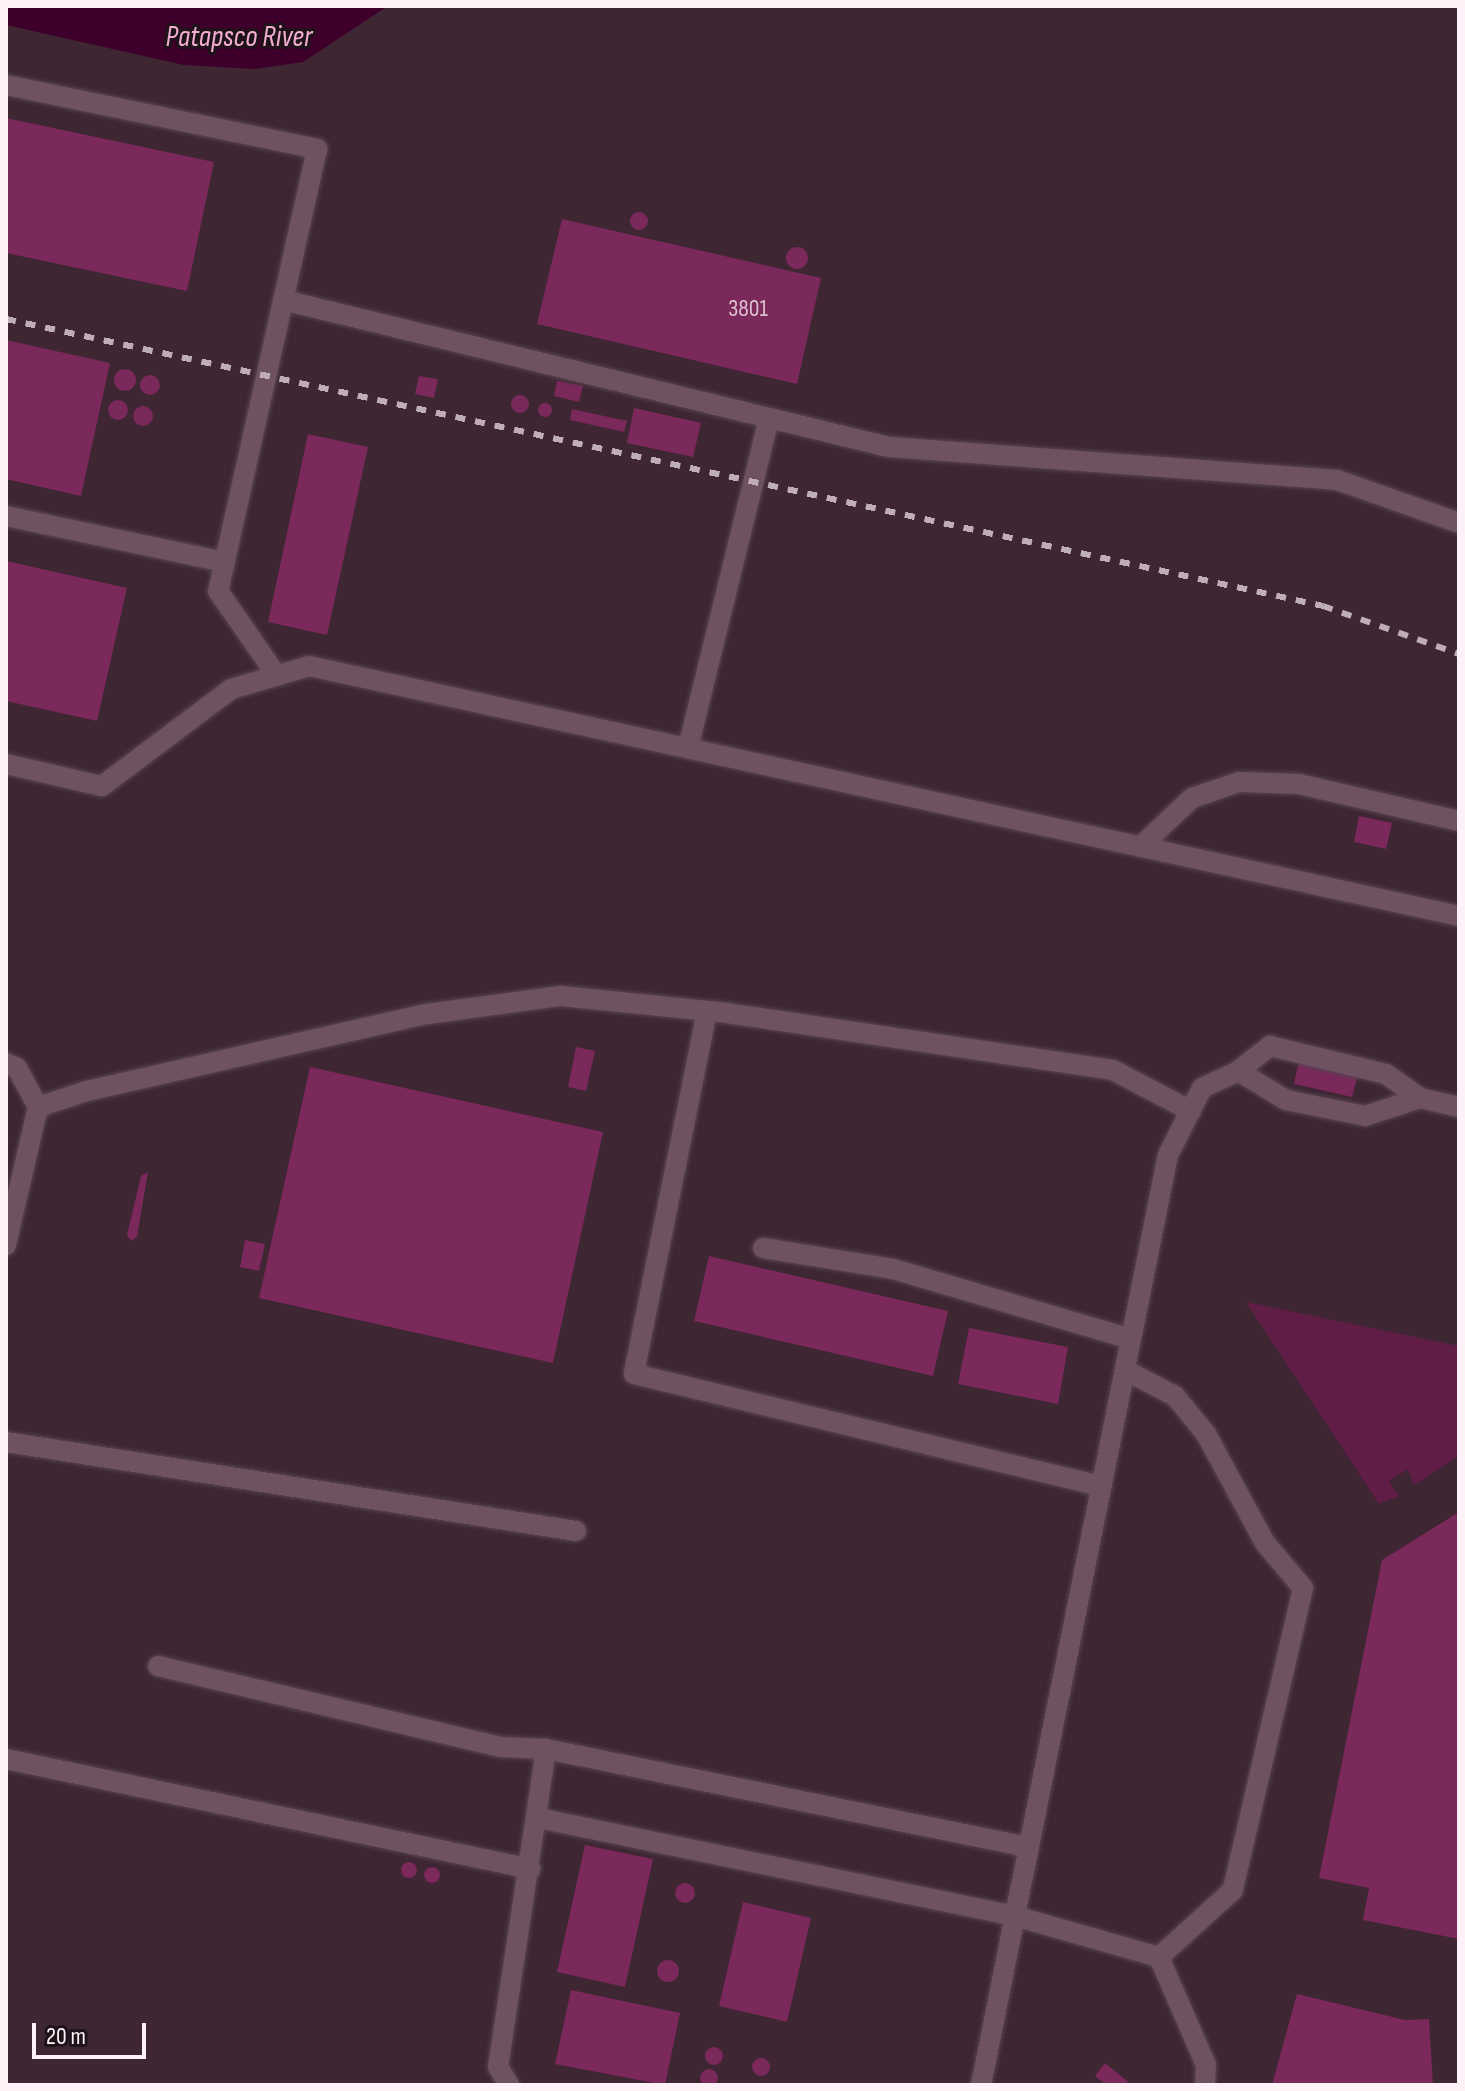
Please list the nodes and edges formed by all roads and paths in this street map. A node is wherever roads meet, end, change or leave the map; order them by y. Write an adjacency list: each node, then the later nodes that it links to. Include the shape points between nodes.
1 (6, 85): 2 (lane, via 317,149)
2 (283, 300): 3 (lane); 6 (lane)
3 (769, 418): 5 (lane, via 889,447 1337,480); 8 (lane)
4 (6, 516): 6 (lane)
5 (1459, 523)
6 (225, 562): 7 (lane, via 218,591)
7 (275, 673): 8 (lane, via 309,666); 9 (lane, via 231,689 102,786)
8 (688, 748): 11 (lane)
9 (6, 764)
10 (1459, 821): 11 (lane, via 1299,784 1239,782 1192,798)
11 (1140, 847): 12 (lane)
12 (1459, 916)
13 (707, 1011): 17 (lane, via 561,996 427,1014 87,1091); 19 (lane, via 1113,1070); 25 (lane, via 634,1374)
14 (6, 1063): 17 (lane, via 17,1068)
15 (1238, 1071): 16 (lane, via 1286,1100 1365,1116); 16 (lane, via 1270,1046 1386,1074); 19 (lane, via 1202,1088)
16 (1420, 1098): 18 (lane)
17 (38, 1107): 20 (lane)
18 (1459, 1107)
19 (1191, 1111): 22 (lane, via 1168,1155)
20 (6, 1245)
21 (763, 1248): 22 (lane, via 893,1269)
22 (1131, 1339): 23 (lane)
23 (1125, 1370): 25 (lane); 34 (lane, via 1175,1396 1206,1434 1265,1543 1303,1588 1261,1788 1233,1890)
24 (6, 1442): 26 (lane)
25 (1101, 1486): 31 (lane)
26 (576, 1531)
27 (158, 1666): 28 (lane, via 501,1747)
28 (546, 1749): 30 (lane); 31 (lane)
29 (6, 1759): 32 (lane)
30 (538, 1818): 32 (lane); 33 (lane)
31 (1029, 1847): 33 (lane)
32 (531, 1869): 35 (lane, via 498,2067)
33 (1015, 1916): 34 (lane); 36 (lane)
34 (1159, 1957): 37 (lane, via 1206,2065)
35 (509, 2085)
36 (981, 2085)
37 (1205, 2085)

